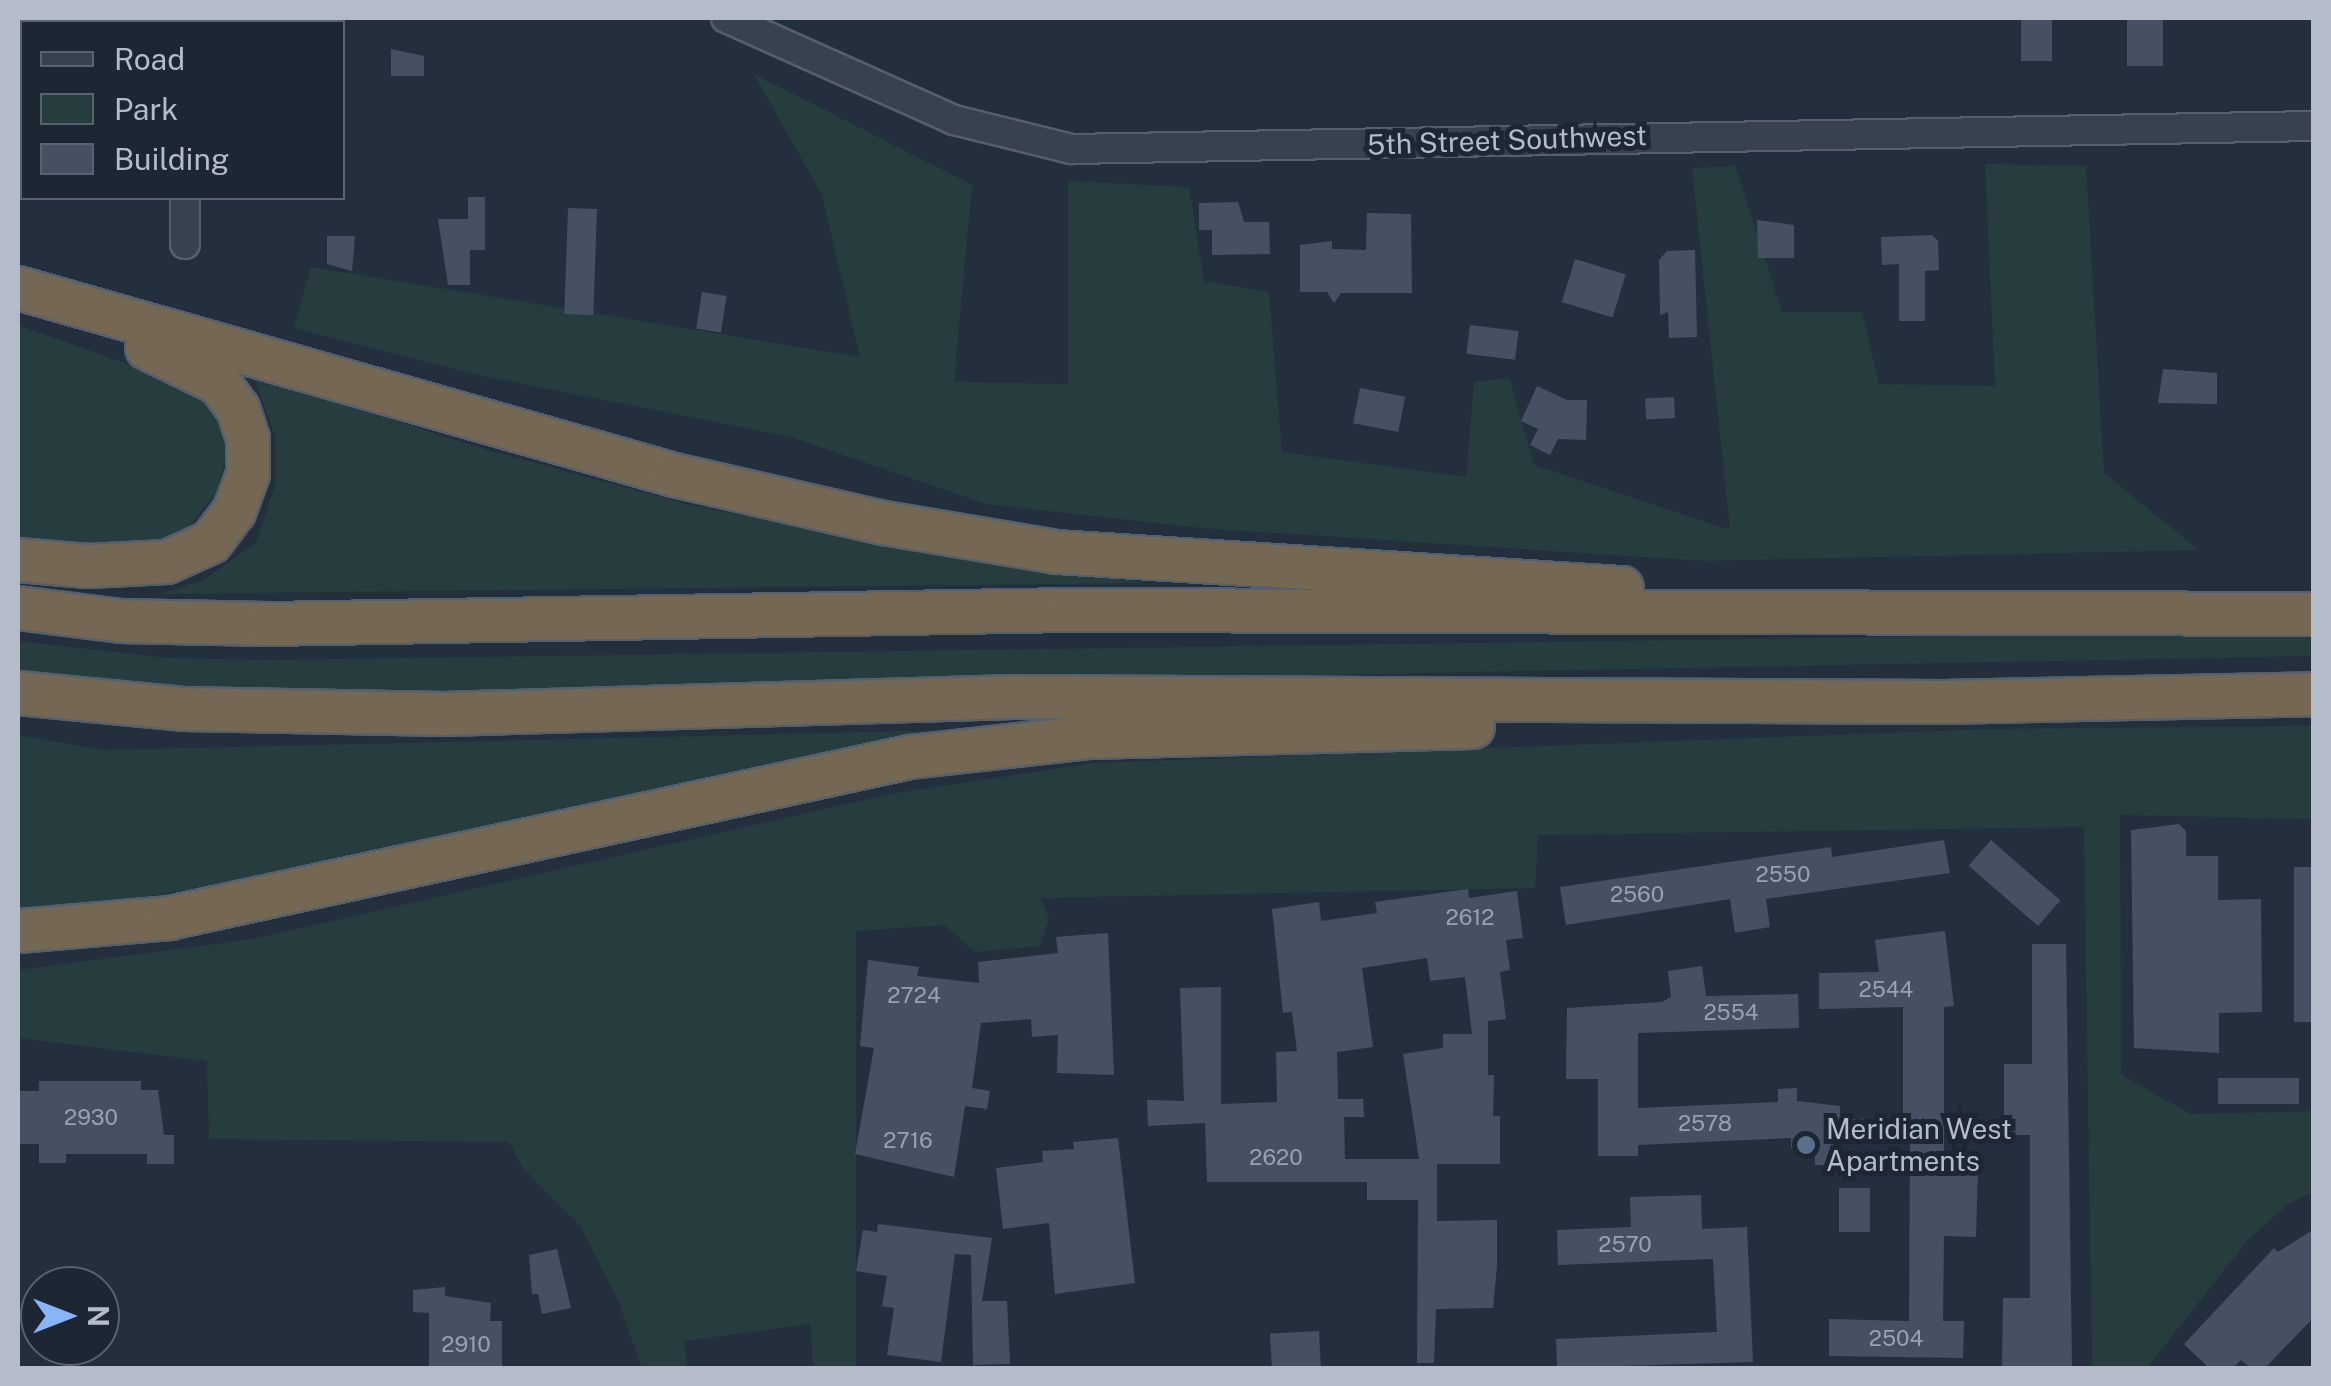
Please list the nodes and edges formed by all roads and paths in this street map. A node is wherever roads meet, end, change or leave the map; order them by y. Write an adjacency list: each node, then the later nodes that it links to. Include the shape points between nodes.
1 (726, 18): 2 (street, 5th Street Southwest, via 954,120 1071,149)
2 (2314, 126)
3 (185, 200): 4 (street)
4 (185, 244)
5 (18, 288): 10 (highway, via 655,470 884,523 1058,552 1510,578)
6 (18, 309): 7 (highway, via 170,355 219,383 248,439 241,498 200,550 167,562 116,566)
7 (18, 560)
8 (18, 608): 10 (highway, via 121,621 268,624 1071,610)
9 (2314, 614): 10 (highway)
10 (1940, 615)
11 (18, 693): 13 (highway, via 185,709 444,714 1013,697)
12 (2314, 694): 13 (highway)
13 (1943, 702): 14 (highway, via 1498,726 1088,737 910,757 169,918)
14 (18, 932)

